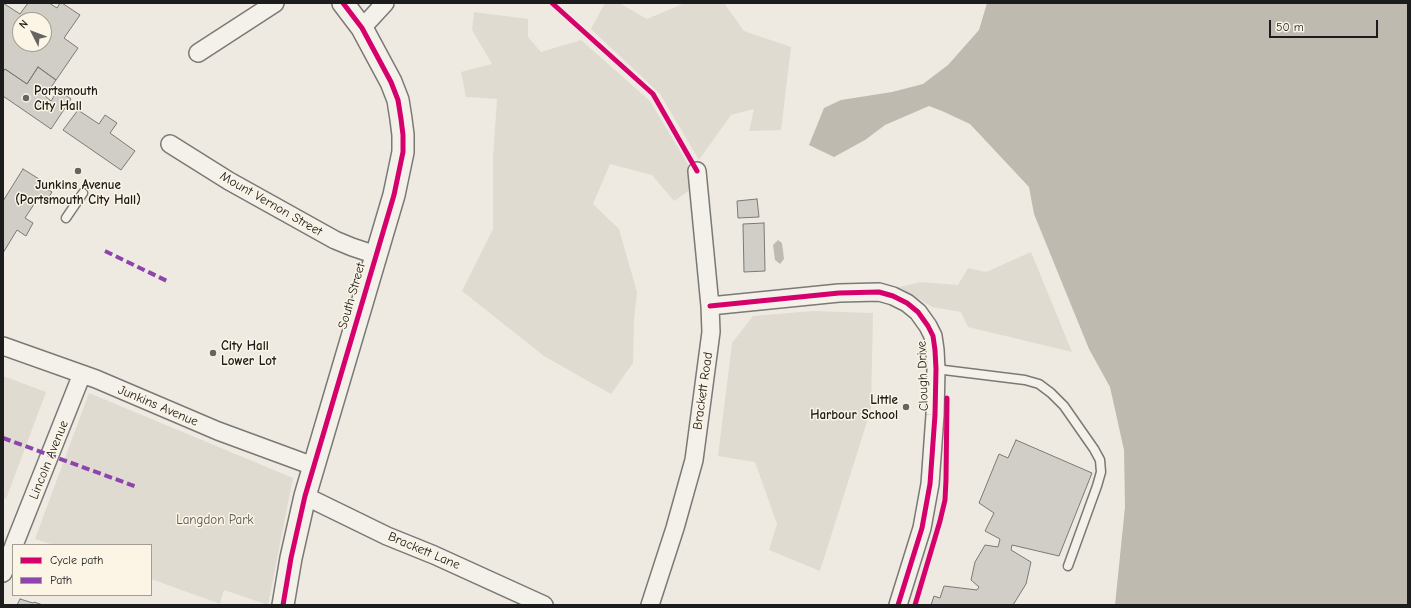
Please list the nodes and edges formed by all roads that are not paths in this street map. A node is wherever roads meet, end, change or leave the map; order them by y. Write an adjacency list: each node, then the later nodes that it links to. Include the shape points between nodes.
1 (276, 3): 5 (street)
2 (344, 3): 4 (street, South Street)
3 (385, 3): 4 (street)
4 (362, 28): 10 (street, South Street, via 383,64 398,100 403,134 400,171)
5 (198, 53)
6 (170, 144): 10 (street, Mount Vernon Street, via 335,240)
7 (697, 171): 11 (street, Brackett Road)
8 (83, 193): 9 (lane)
9 (66, 218)
10 (376, 255): 15 (street, South Street)
11 (710, 306): 13 (street, Clough Drive, via 839,293 880,292 907,303 918,312 933,336); 23 (street, Brackett Road, via 710,338 694,460 676,528)
12 (3, 346): 14 (street, Junkins Avenue)
13 (936, 369): 19 (lane, via 1039,384 1064,406 1094,449 1100,460 1101,472); 24 (street, Clough Drive, via 929,490 922,528)
14 (82, 374): 15 (street, Junkins Avenue, via 218,431); 17 (street, Lincoln Avenue)
15 (313, 466): 16 (street, South Street)
16 (305, 496): 21 (street, South Street); 22 (street, Brackett Lane, via 387,536)
17 (14, 544)
18 (12, 550): 20 (street)
19 (1068, 566)
20 (3, 573)
21 (283, 605)
22 (544, 605)
23 (650, 605)
24 (898, 605)

